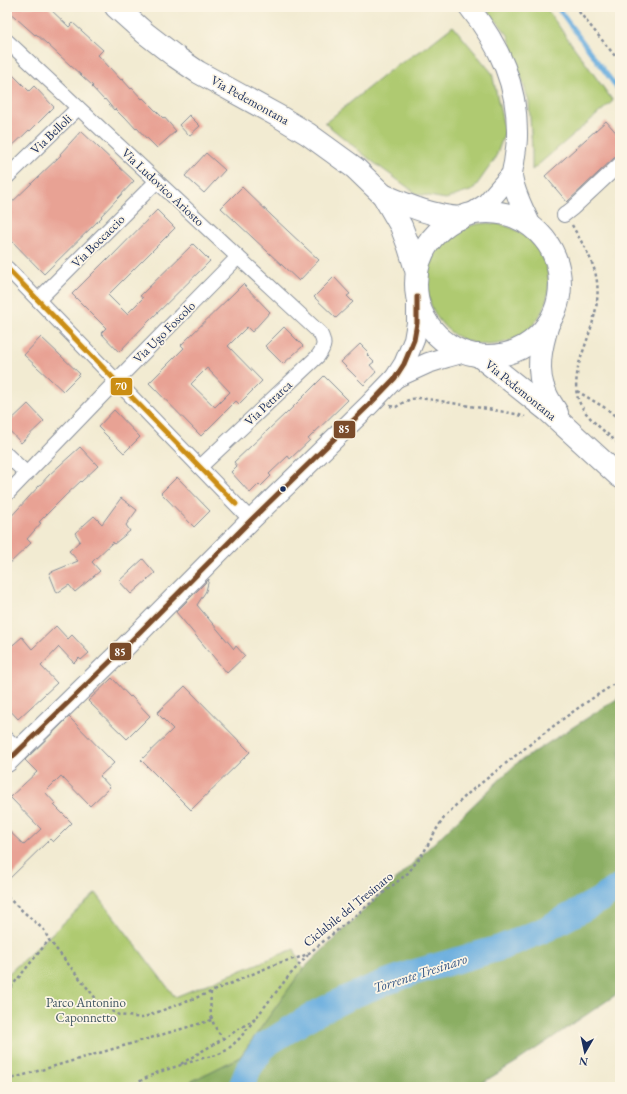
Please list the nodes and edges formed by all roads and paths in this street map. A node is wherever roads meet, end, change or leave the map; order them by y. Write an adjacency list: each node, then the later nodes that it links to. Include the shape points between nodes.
1 (116, 7): 11 (main road, Via Pedemontana, via 145,33 198,72 280,116 335,153)
2 (470, 7): 8 (street, via 494,42 509,77 517,120)
3 (575, 7): 5 (path)
4 (7, 41): 6 (street, Via Ludovico Ariosto)
5 (620, 62)
6 (78, 108): 9 (street, Via Belloli); 10 (street, Via Ludovico Ariosto)
7 (620, 164): 12 (street)
8 (512, 174): 13 (street, via 486,204); 14 (street)
9 (7, 177)
10 (157, 181): 15 (street, Via Ludovico Ariosto); 19 (street, Via Boccaccio)
11 (383, 195): 13 (main road, Via Pedemontana, via 420,210 448,217); 17 (main road, Via Pedemontana, via 401,226)
12 (564, 215): 25 (path, via 592,262 598,287 595,313 578,367)
13 (466, 216): 14 (main road, Via Pedemontana, via 492,212); 17 (main road, Via Pedemontana, via 451,222 435,235 418,264)
14 (531, 226): 20 (main road, Via Pedemontana, via 552,250 559,271 558,303)
15 (238, 257): 21 (street, Via Ludovico Ariosto); 24 (street, Via Ugo Foscolo)
16 (7, 268): 19 (street)
17 (417, 273): 18 (main road, Via Pedemontana)
18 (417, 297): 22 (main road, Via Pedemontana, via 430,328 446,343); 23 (street, via 414,340)
19 (38, 300): 24 (street)
20 (549, 323): 22 (main road, Via Pedemontana, via 526,346 506,354 485,356); 29 (main road, Via Pedemontana, via 540,358 540,377 545,393)
21 (320, 332): 32 (street, Via Petrarca, via 324,343 323,350 318,356)
22 (471, 353): 23 (street, via 428,363); 29 (main road, Via Pedemontana, via 529,395)
23 (395, 378): 26 (street)
24 (116, 381): 32 (street); 33 (street, Via Ugo Foscolo)
25 (576, 390): 28 (path); 30 (path, via 586,413)
26 (369, 406): 27 (path, via 396,406 418,398); 36 (street)
27 (528, 418)
28 (620, 420)
29 (563, 425): 34 (main road, Via Pedemontana)
30 (620, 445)
31 (7, 455): 33 (street)
32 (200, 467): 36 (street)
33 (27, 474): 35 (street, Via Ugo Foscolo)
34 (620, 477)
35 (7, 494)
36 (251, 520): 38 (street, via 121,651)
37 (620, 681): 41 (path, Ciclabile del Tresinaro, via 572,712 471,791 444,818 408,873)
38 (11, 750)
39 (7, 897): 40 (path, Ciclabile del Tresinaro, via 44,930)
40 (49, 940): 42 (path); 43 (path, Ciclabile del Tresinaro, via 101,1005 119,1015 142,1018)
41 (309, 953): 43 (path, Ciclabile del Tresinaro, via 301,958 278,963); 44 (path)
42 (7, 992)
43 (211, 992): 45 (path)
44 (258, 1016): 46 (path); 47 (path, via 227,1050)
45 (212, 1020): 46 (path); 48 (path)
46 (222, 1038): 47 (path)
47 (178, 1066): 49 (path, via 156,1073)
48 (7, 1080)
49 (129, 1087)

